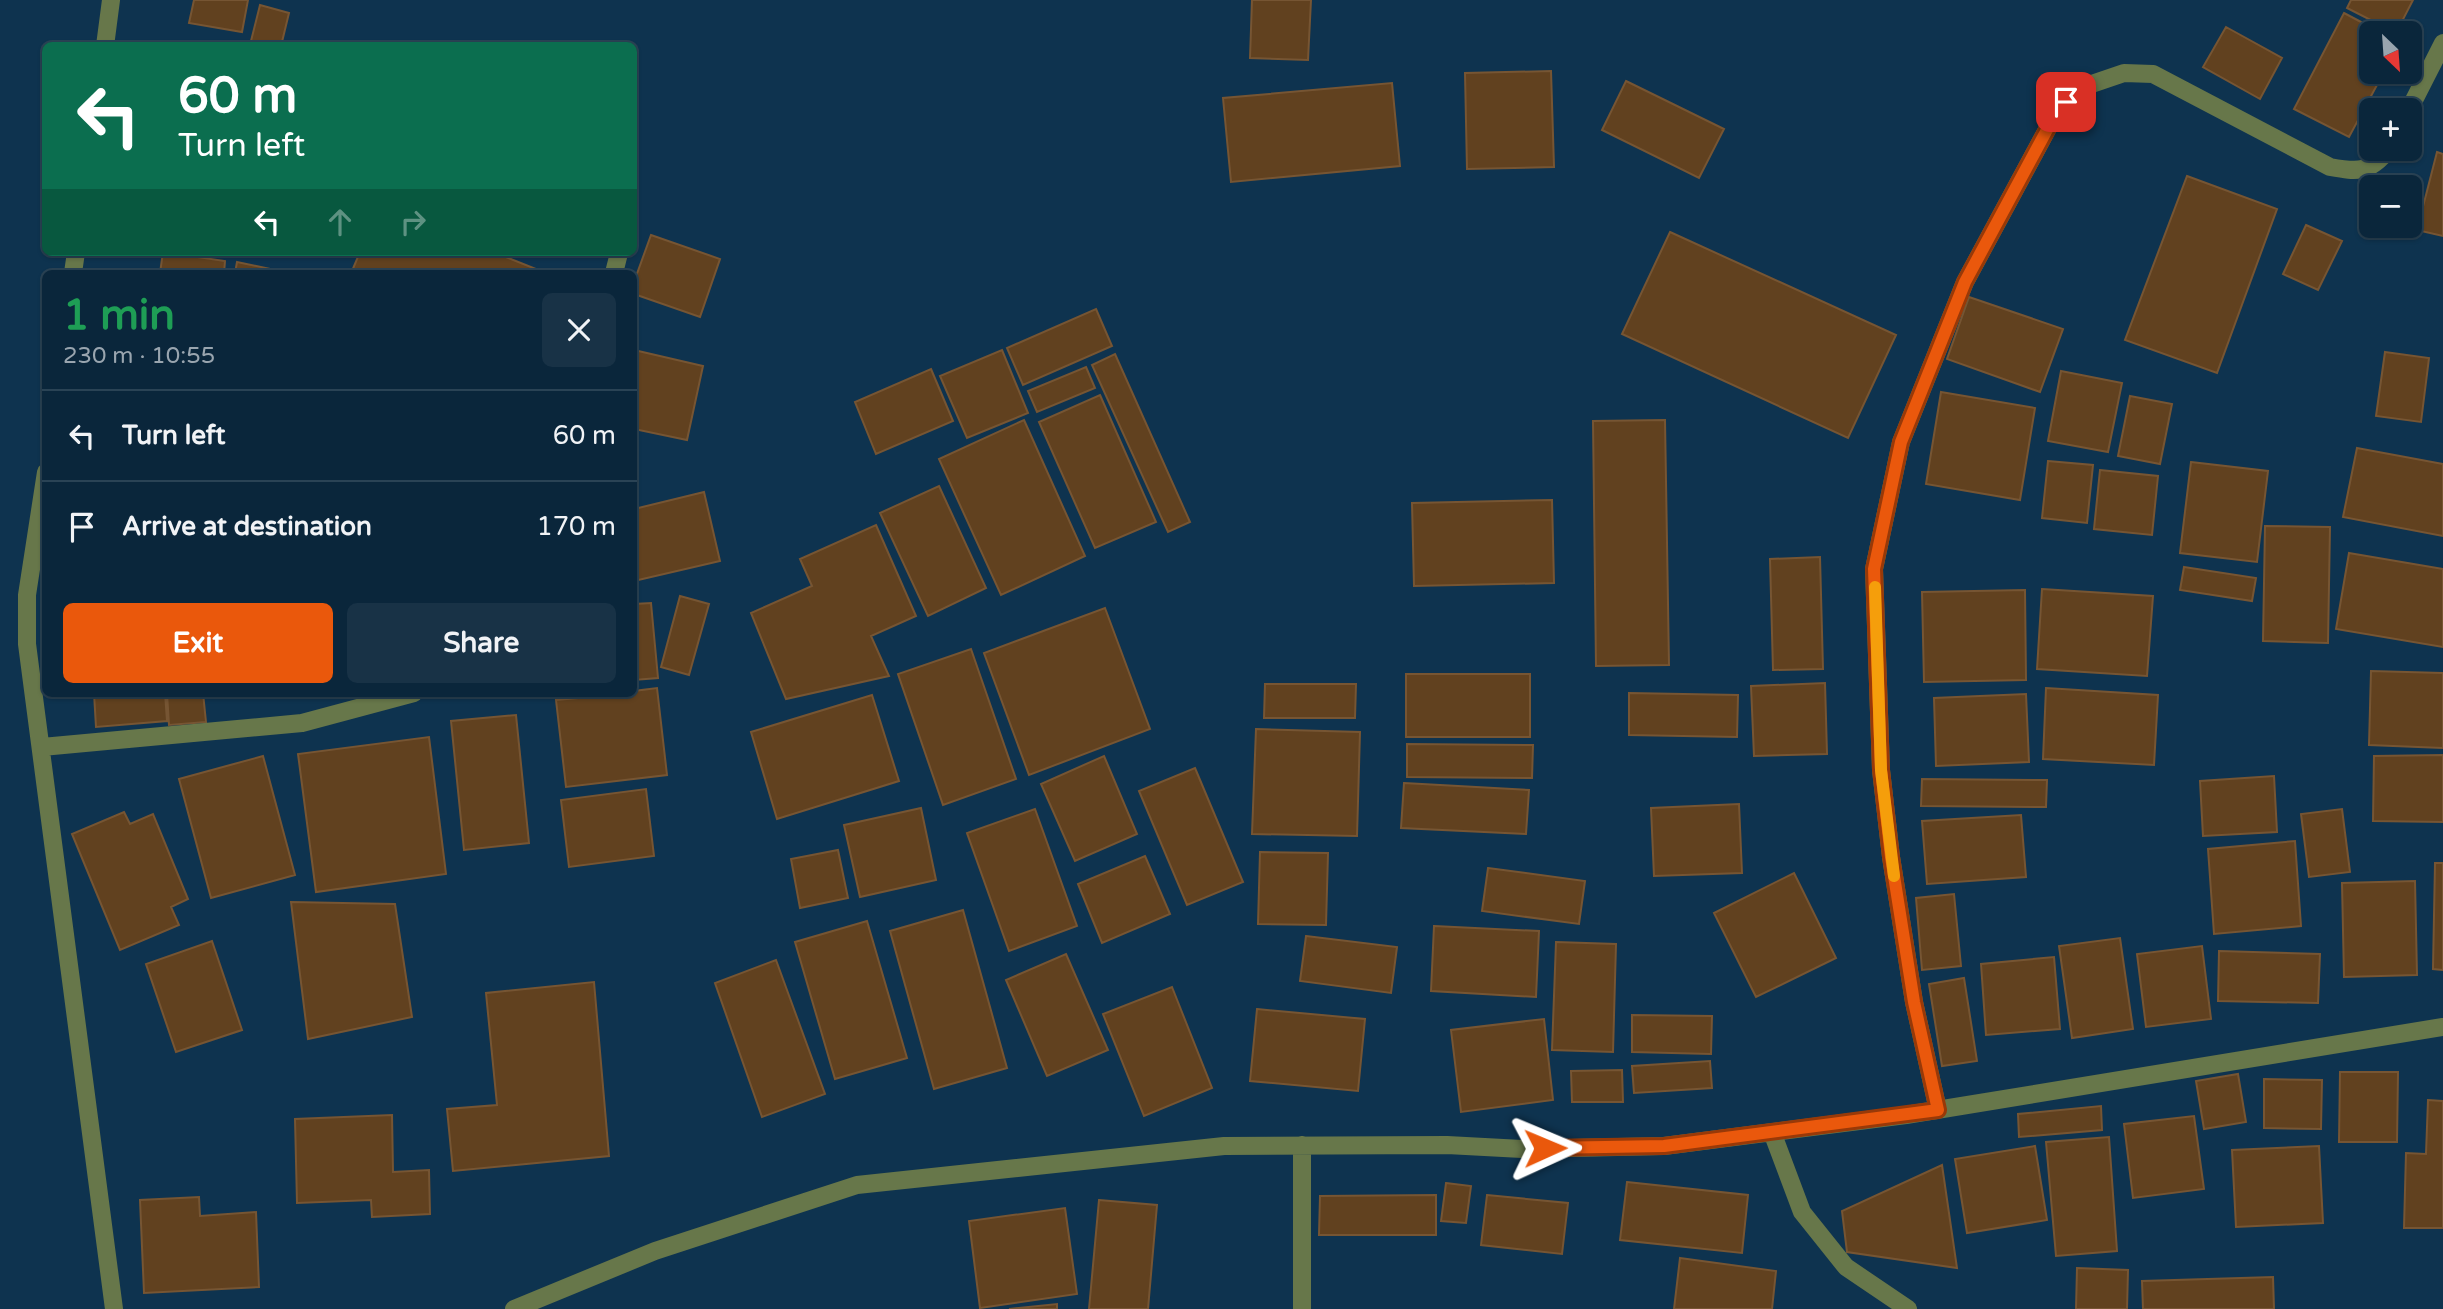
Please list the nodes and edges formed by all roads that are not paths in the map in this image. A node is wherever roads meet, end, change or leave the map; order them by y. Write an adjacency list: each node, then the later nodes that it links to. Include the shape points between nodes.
1 (111, 0): 2 (street)
2 (106, 42)
3 (2443, 43): 4 (street)
4 (2415, 98)
5 (2378, 161): 10 (street, via 2356,171 2330,167 2153,74 2124,73 2077,89 2055,115 1965,282 1901,442 1874,569 1881,770 1891,857 1914,1002)
6 (42, 498): 8 (street, via 27,595 27,643)
7 (399, 697): 8 (street, via 302,723)
8 (42, 747): 13 (street)
9 (2443, 1027): 10 (street)
10 (1938, 1110): 11 (street)
11 (1772, 1132): 12 (street, via 1664,1146); 16 (street, via 1802,1212 1846,1267)
12 (1302, 1145): 14 (street, via 1224,1146 857,1185 655,1251); 15 (street)
13 (114, 1309)
14 (514, 1309)
15 (1301, 1309)
16 (1908, 1309)

